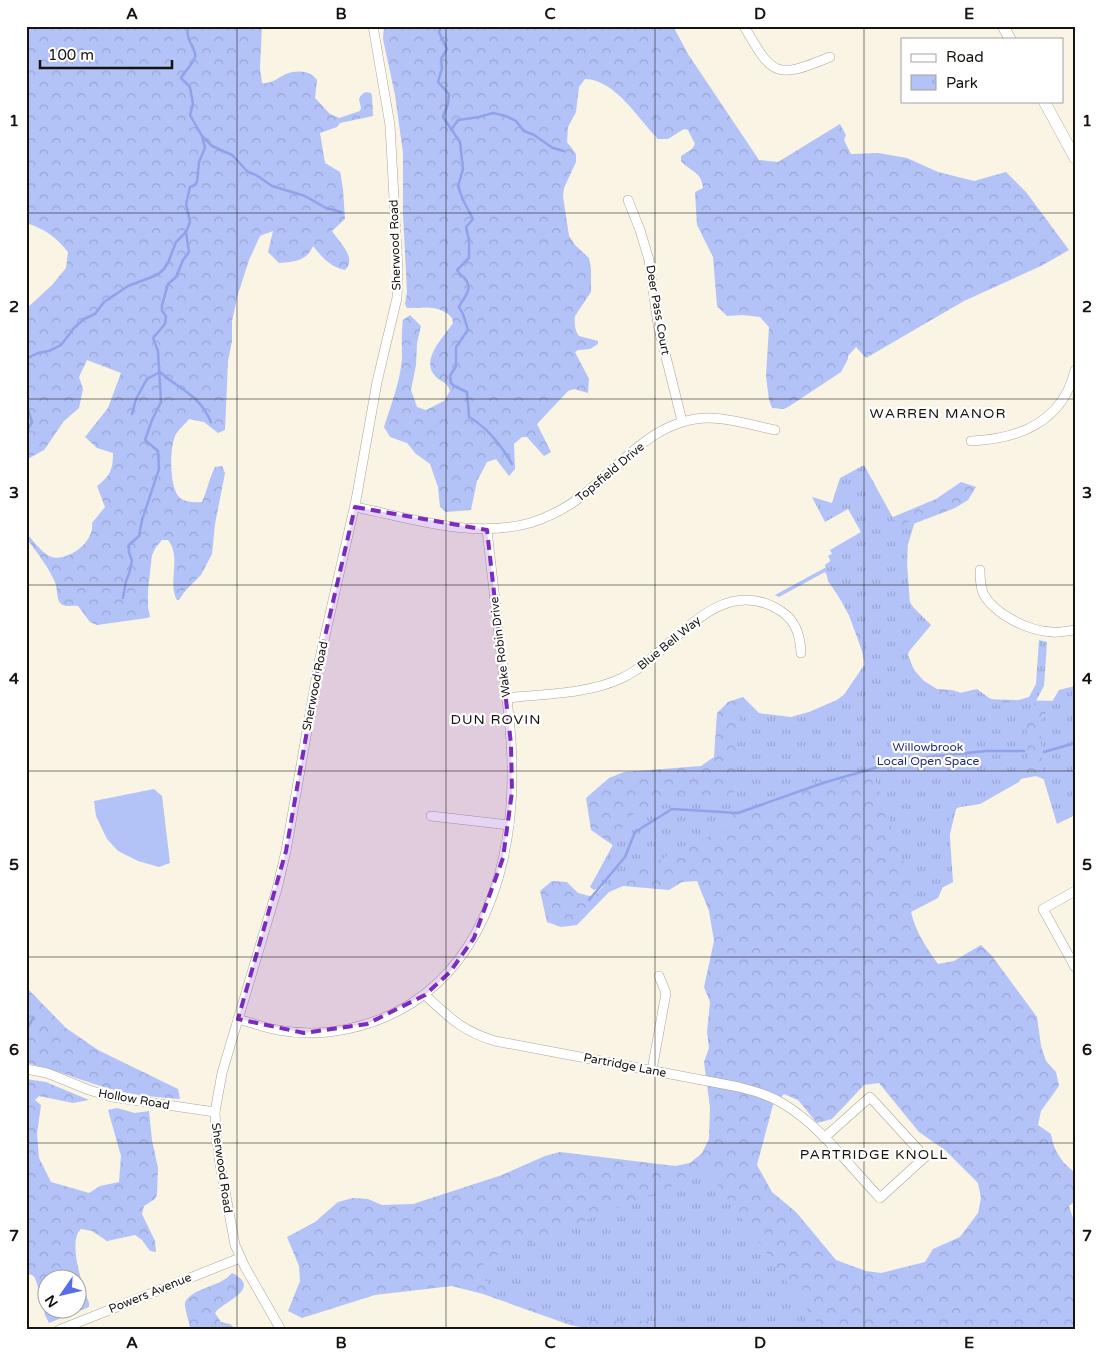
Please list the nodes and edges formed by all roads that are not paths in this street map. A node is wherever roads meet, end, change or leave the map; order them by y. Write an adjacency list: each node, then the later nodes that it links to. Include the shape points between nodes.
1 (373, 26): 13 (street, Sherwood Road, via 390,125 398,286)
2 (744, 26): 5 (street, via 761,55 778,69 791,72)
3 (1003, 26): 4 (street)
4 (1009, 38)
5 (830, 57)
6 (1045, 102): 7 (street)
7 (1075, 158)
8 (628, 200): 10 (street, Deer Pass Court, via 649,260 658,325)
9 (1075, 370): 12 (street, via 1067,392 1051,414 1009,437)
10 (682, 421): 11 (street, Topsfield Drive, via 720,419); 14 (street, Topsfield Drive, via 644,442 569,506 531,522)
11 (776, 430)
12 (971, 441)
13 (354, 507): 14 (street, Topsfield Drive, via 458,528); 25 (street, Sherwood Road, via 317,670 286,851)
14 (487, 530): 18 (street, Wake Robin Drive)
15 (980, 570): 16 (street, via 984,593 1010,618 1036,630)
16 (1075, 630)
17 (801, 652): 18 (street, Blue Bell Way, via 800,636 788,616 764,602 738,600 713,608 650,661 622,679 588,688)
18 (506, 698): 20 (street, Wake Robin Drive, via 512,769)
19 (432, 816): 20 (street)
20 (509, 826): 24 (street, Wake Robin Drive, via 494,889 474,938 450,972)
21 (1075, 891): 22 (street, via 1043,909)
22 (1075, 967)
23 (659, 976): 27 (street, via 666,993)
24 (425, 995): 25 (street, Wake Robin Drive, via 386,1017 323,1033 278,1030); 27 (street, Partridge Lane, via 466,1030 495,1041)
25 (238, 1019): 28 (street, Sherwood Road, via 222,1073)
26 (26, 1069): 28 (street, Hollow Road, via 112,1096)
27 (652, 1070): 29 (street, Partridge Lane, via 738,1086 769,1096 796,1112)
28 (215, 1112): 30 (street, Sherwood Road, via 232,1231)
29 (824, 1138): 29 (street, Partridge Lane, via 880,1198 925,1157 870,1097)
30 (240, 1258): 31 (street, Powers Avenue); 32 (street, Sherwood Road)
31 (59, 1330)
32 (281, 1330)

